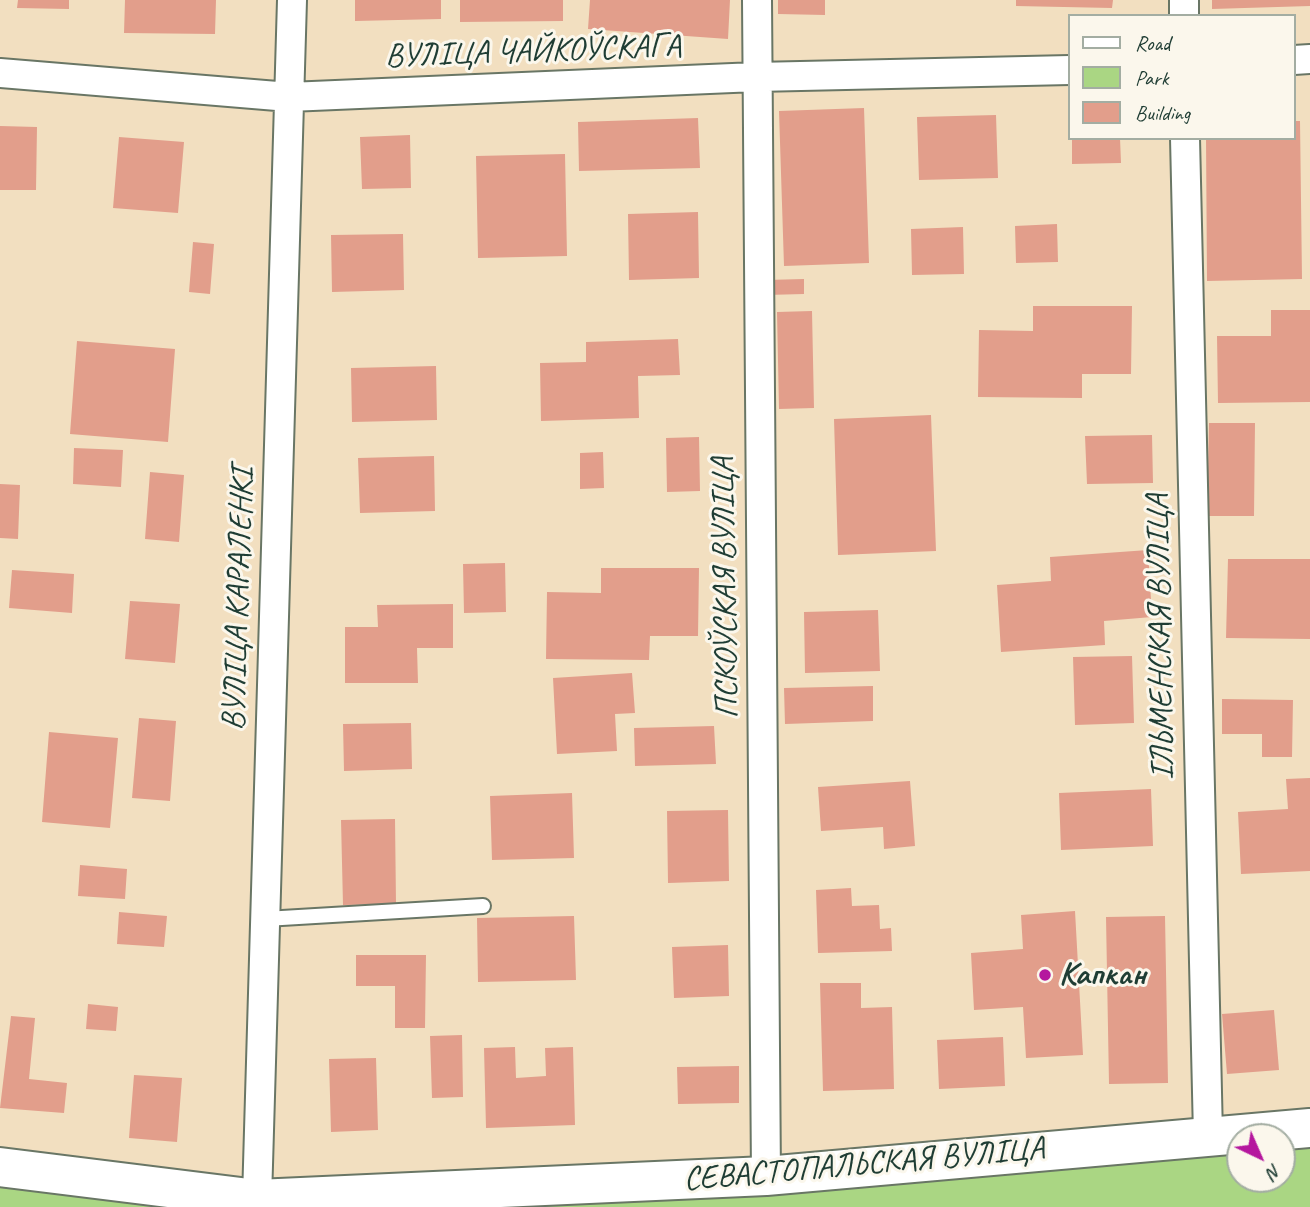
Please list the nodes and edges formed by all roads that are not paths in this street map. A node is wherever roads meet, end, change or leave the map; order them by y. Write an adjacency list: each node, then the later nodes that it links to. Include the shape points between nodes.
1 (292, 0): 6 (street, ВУЛІЦА КАРАЛЕНКІ)
2 (757, 0): 5 (street, ПСКОЎСКАЯ ВУЛІЦА)
3 (1068, 70): 5 (street, ВУЛІЦА ЧАЙКОЎСКАГА)
4 (0, 73): 6 (street, ВУЛІЦА ЧАЙКОЎСКАГА)
5 (756, 77): 6 (street, ВУЛІЦА ЧАЙКОЎСКАГА); 13 (street, ПСКОЎСКАЯ ВУЛІЦА)
6 (289, 97): 9 (street, ВУЛІЦА КАРАЛЕНКІ)
7 (1185, 140): 11 (street, ІЛЬМЕНСКАЯ ВУЛІЦА)
8 (483, 906): 9 (lane)
9 (265, 919): 14 (street, ВУЛІЦА КАРАЛЕНКІ)
10 (1310, 1128): 11 (street, СЕВАСТОПАЛЬСКАЯ ВУЛІЦА)
11 (1208, 1135): 13 (street, СЕВАСТОПАЛЬСКАЯ ВУЛІЦА)
12 (0, 1167): 14 (street, СЕВАСТОПАЛЬСКАЯ ВУЛІЦА)
13 (766, 1176): 14 (street, СЕВАСТОПАЛЬСКАЯ ВУЛІЦА)
14 (257, 1203)

